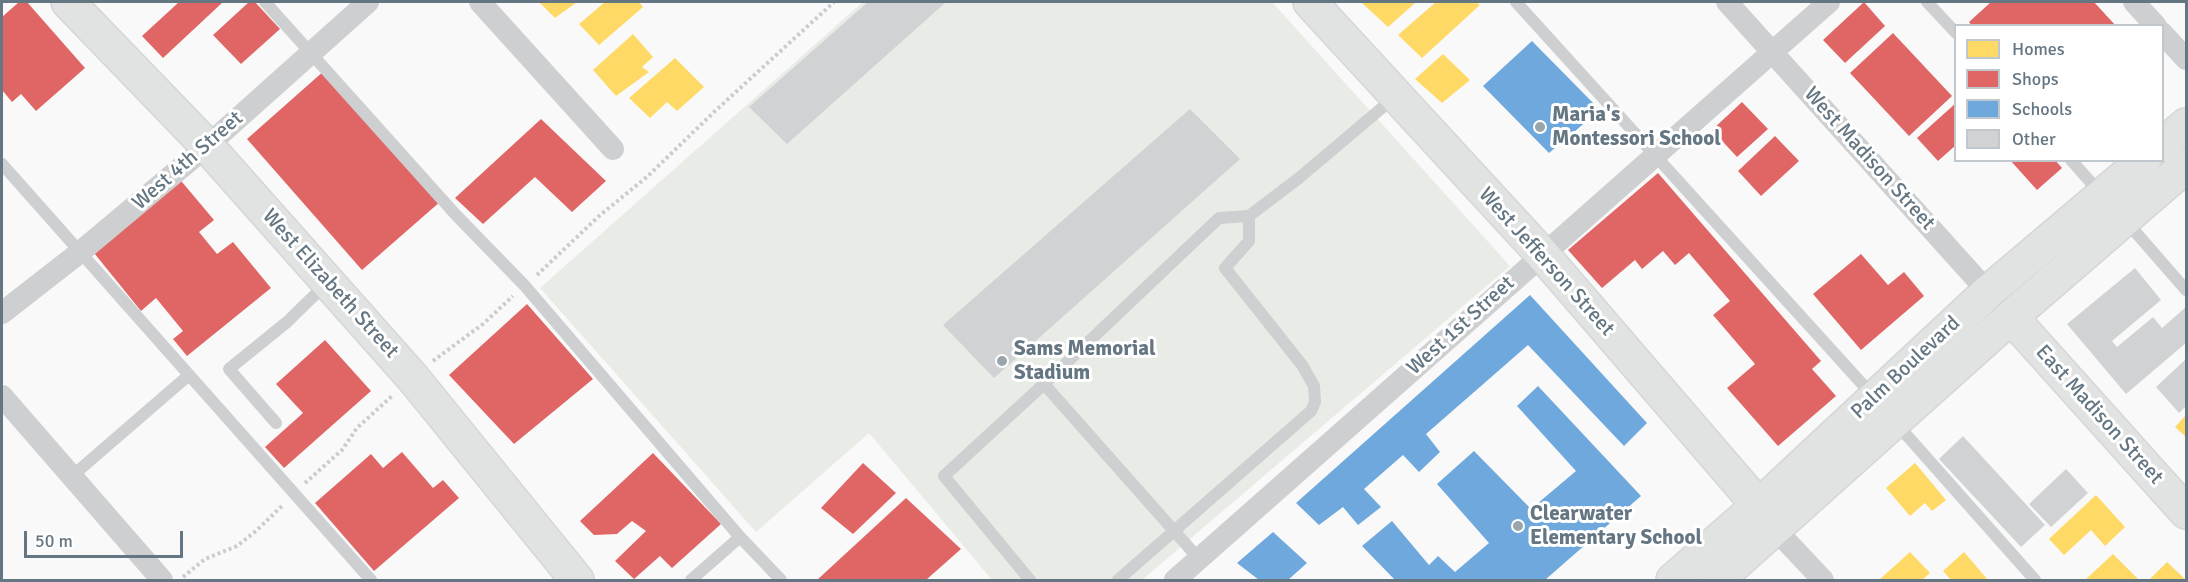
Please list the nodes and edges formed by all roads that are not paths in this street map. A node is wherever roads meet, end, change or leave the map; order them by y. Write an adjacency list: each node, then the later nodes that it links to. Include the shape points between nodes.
1 (68, 2): 20 (main road, West Elizabeth Street)
2 (265, 2): 15 (lane)
3 (368, 2): 15 (street, West 4th Street)
4 (480, 2): 21 (street)
5 (1516, 2): 22 (lane)
6 (1727, 2): 14 (street, West Madison Street)
7 (1829, 2): 14 (street, West 1st Street)
8 (1927, 2): 12 (lane)
9 (2134, 2): 11 (street)
10 (1319, 5): 17 (main road, West Jefferson Street)
11 (2154, 24)
12 (1954, 31)
13 (2164, 34): 16 (street)
14 (1773, 51): 22 (street, West 1st Street); 34 (street, West Madison Street)
15 (311, 52): 20 (street, West 4th Street); 46 (lane, via 456,215 525,286)
16 (2187, 59)
17 (1396, 96): 28 (lane); 31 (main road, West Jefferson Street)
18 (2187, 125): 19 (main road)
19 (2164, 144)
20 (207, 146): 30 (street, West 4th Street); 32 (main road, West Elizabeth Street)
21 (613, 149)
22 (1654, 155): 31 (street, West 1st Street); 40 (lane)
23 (2073, 162): 27 (lane)
24 (2142, 162): 27 (main road, Palm Boulevard)
25 (2, 164): 30 (lane)
26 (2187, 166): 29 (main road, Palm Boulevard)
27 (2103, 196): 29 (main road); 34 (main road, Palm Boulevard)
28 (1249, 216): 38 (lane, via 1219,219); 45 (lane, via 1249,241 1225,267 1302,365 1314,386 1315,402 1311,411)
29 (2125, 219): 33 (lane); 36 (main road, Palm Boulevard)
30 (79, 253): 35 (street, West 4th Street); 37 (lane)
31 (1542, 254): 44 (main road, West Jefferson Street); 47 (street, West 1st Street)
32 (328, 282): 41 (lane, via 229,369); 50 (main road, West Elizabeth Street, via 418,383)
33 (2187, 290)
34 (1988, 292): 36 (street, West Madison Street); 40 (main road, Palm Boulevard)
35 (2, 313)
36 (2011, 317): 40 (main road, Palm Boulevard); 43 (main road, East Madison Street)
37 (189, 375): 42 (lane); 49 (lane)
38 (1044, 384): 45 (lane); 53 (lane, via 944,476)
39 (2, 396): 42 (street)
40 (1884, 409): 44 (main road, Palm Boulevard); 59 (lane)
41 (276, 423)
42 (71, 477): 48 (street)
43 (2187, 512)
44 (1766, 517): 56 (main road, Palm Boulevard); 57 (main road, Palm Boulevard); 58 (street)
45 (1173, 530): 47 (lane); 54 (lane)
46 (740, 537): 51 (lane); 52 (lane)
47 (1199, 559): 55 (street, West 1st Street)
48 (162, 580)
49 (371, 580)
50 (577, 580)
51 (691, 580)
52 (781, 580)
53 (1030, 580)
54 (1118, 580)
55 (1175, 580)
56 (1673, 580)
57 (1717, 580)
58 (1823, 580)
59 (2035, 580)

